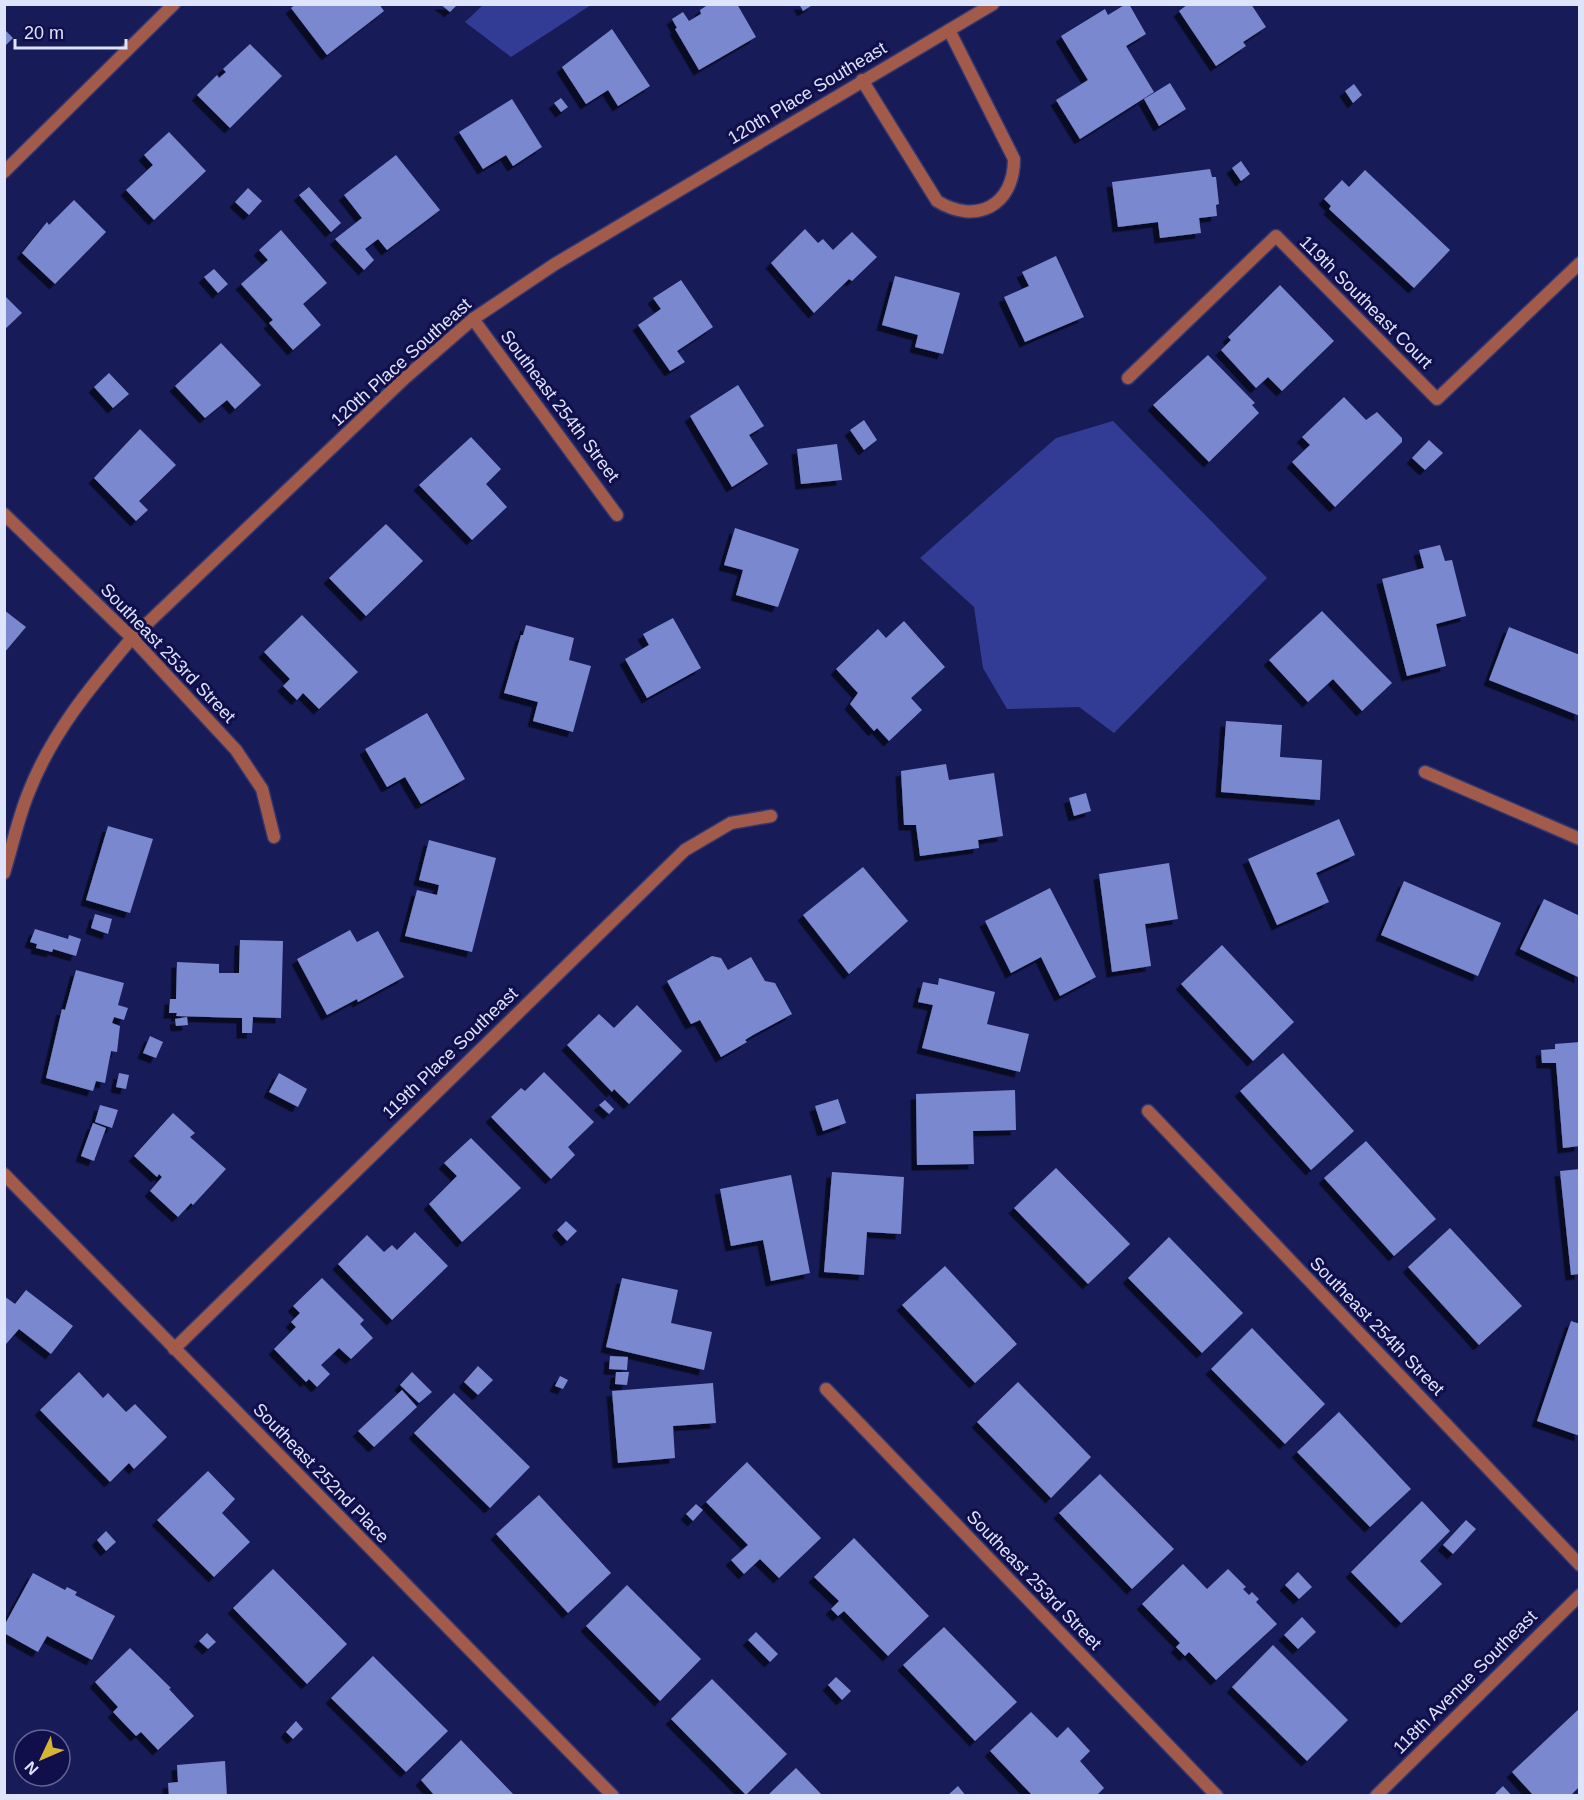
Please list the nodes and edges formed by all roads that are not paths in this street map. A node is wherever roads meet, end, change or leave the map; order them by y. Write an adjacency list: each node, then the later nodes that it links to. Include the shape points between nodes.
1 (174, 4): 5 (street)
2 (993, 4): 3 (street, 120th Place Southeast)
3 (949, 30): 4 (street, 120th Place Southeast); 4 (street, via 1014,159 1008,189 993,205 968,213 937,201)
4 (862, 81): 7 (street, 120th Place Southeast, via 555,264)
5 (4, 172)
6 (1580, 263): 8 (street, 119th Southeast Court, via 1437,399 1275,237)
7 (473, 319): 10 (street, Southeast 254th Street); 11 (street, 120th Place Southeast, via 405,378)
8 (1128, 378)
9 (4, 514): 11 (street, Southeast 253rd Street)
10 (617, 514)
11 (132, 638): 14 (street, Southeast 253rd Street, via 236,750 262,789); 16 (street, 120th Place Southeast, via 53,742 28,794)
12 (1425, 772): 15 (street)
13 (771, 816): 19 (street, 119th Place Southeast, via 731,823 685,850)
14 (274, 837)
15 (1580, 839)
16 (4, 873)
17 (1148, 1111): 21 (street, Southeast 254th Street)
18 (4, 1174): 19 (street, Southeast 252nd Place)
19 (174, 1349): 23 (street, Southeast 252nd Place)
20 (826, 1389): 24 (street, Southeast 253rd Street)
21 (1580, 1565)
22 (1580, 1595): 25 (street, 118th Avenue Southeast)
23 (613, 1796)
24 (1217, 1796)
25 (1376, 1796)

